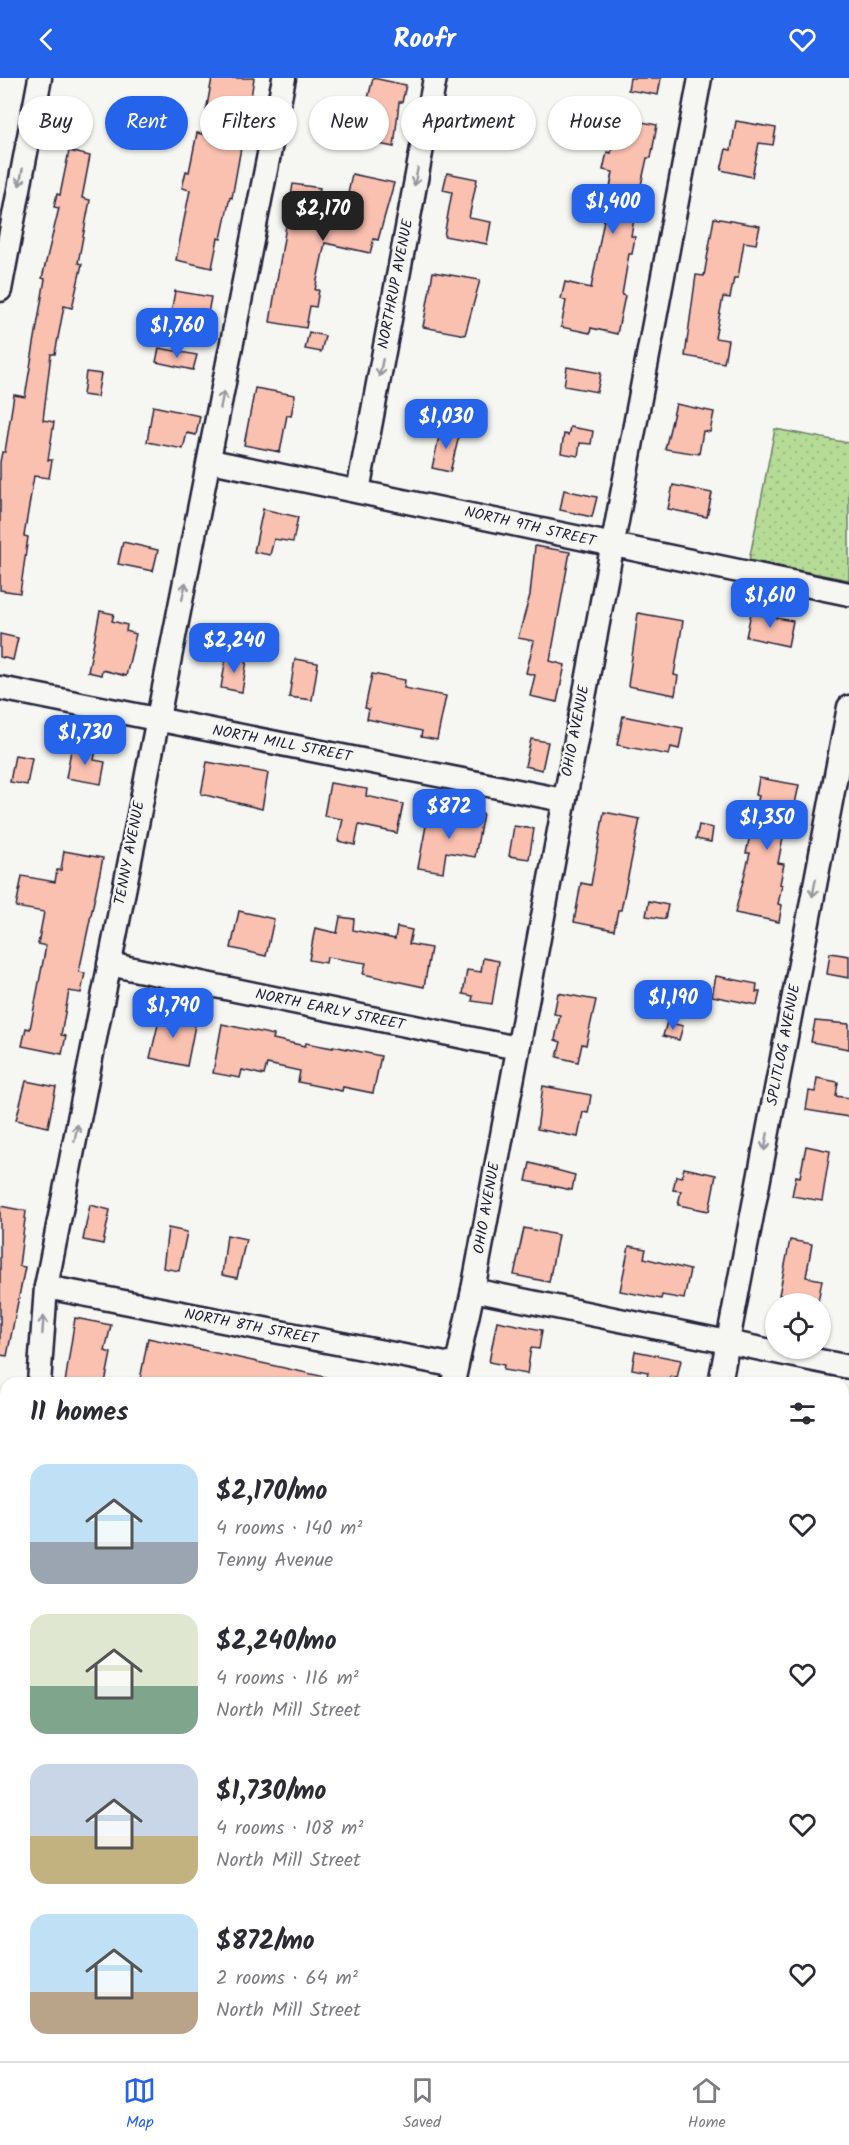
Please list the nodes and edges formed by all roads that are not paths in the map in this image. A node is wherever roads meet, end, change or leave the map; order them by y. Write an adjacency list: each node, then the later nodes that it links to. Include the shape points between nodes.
1 (40, 78): 5 (street, one-way to 5)
2 (285, 78): 6 (street, TENNY AVENUE, one-way to 2)
3 (435, 78): 7 (street, NORTHRUP AVENUE, one-way to 7)
4 (700, 78): 8 (street, OHIO AVENUE)
5 (0, 290)
6 (210, 461): 7 (street, NORTH 9TH STREET); 12 (street, TENNY AVENUE, one-way to 6)
7 (358, 490): 8 (street, NORTH 9TH STREET)
8 (611, 546): 9 (street, NORTH 9TH STREET); 13 (street, OHIO AVENUE)
9 (849, 594)
10 (0, 688): 12 (street, NORTH MILL STREET)
11 (849, 707): 18 (street, SPLITLOG AVENUE, one-way to 18)
12 (156, 719): 13 (street, NORTH MILL STREET); 14 (street, TENNY AVENUE)
13 (563, 800): 15 (street, OHIO AVENUE)
14 (108, 964): 15 (street, NORTH EARLY STREET); 16 (street, TENNY AVENUE, one-way to 14)
15 (517, 1048): 17 (street, OHIO AVENUE)
16 (46, 1287): 20 (street, NORTH 8TH STREET); 21 (street, TENNY AVENUE, one-way to 16)
17 (473, 1290): 18 (street); 20 (street, OHIO AVENUE)
18 (727, 1344): 19 (street); 22 (street, SPLITLOG AVENUE)
19 (849, 1367)
20 (454, 1375)
21 (39, 1377)
22 (721, 1377)

